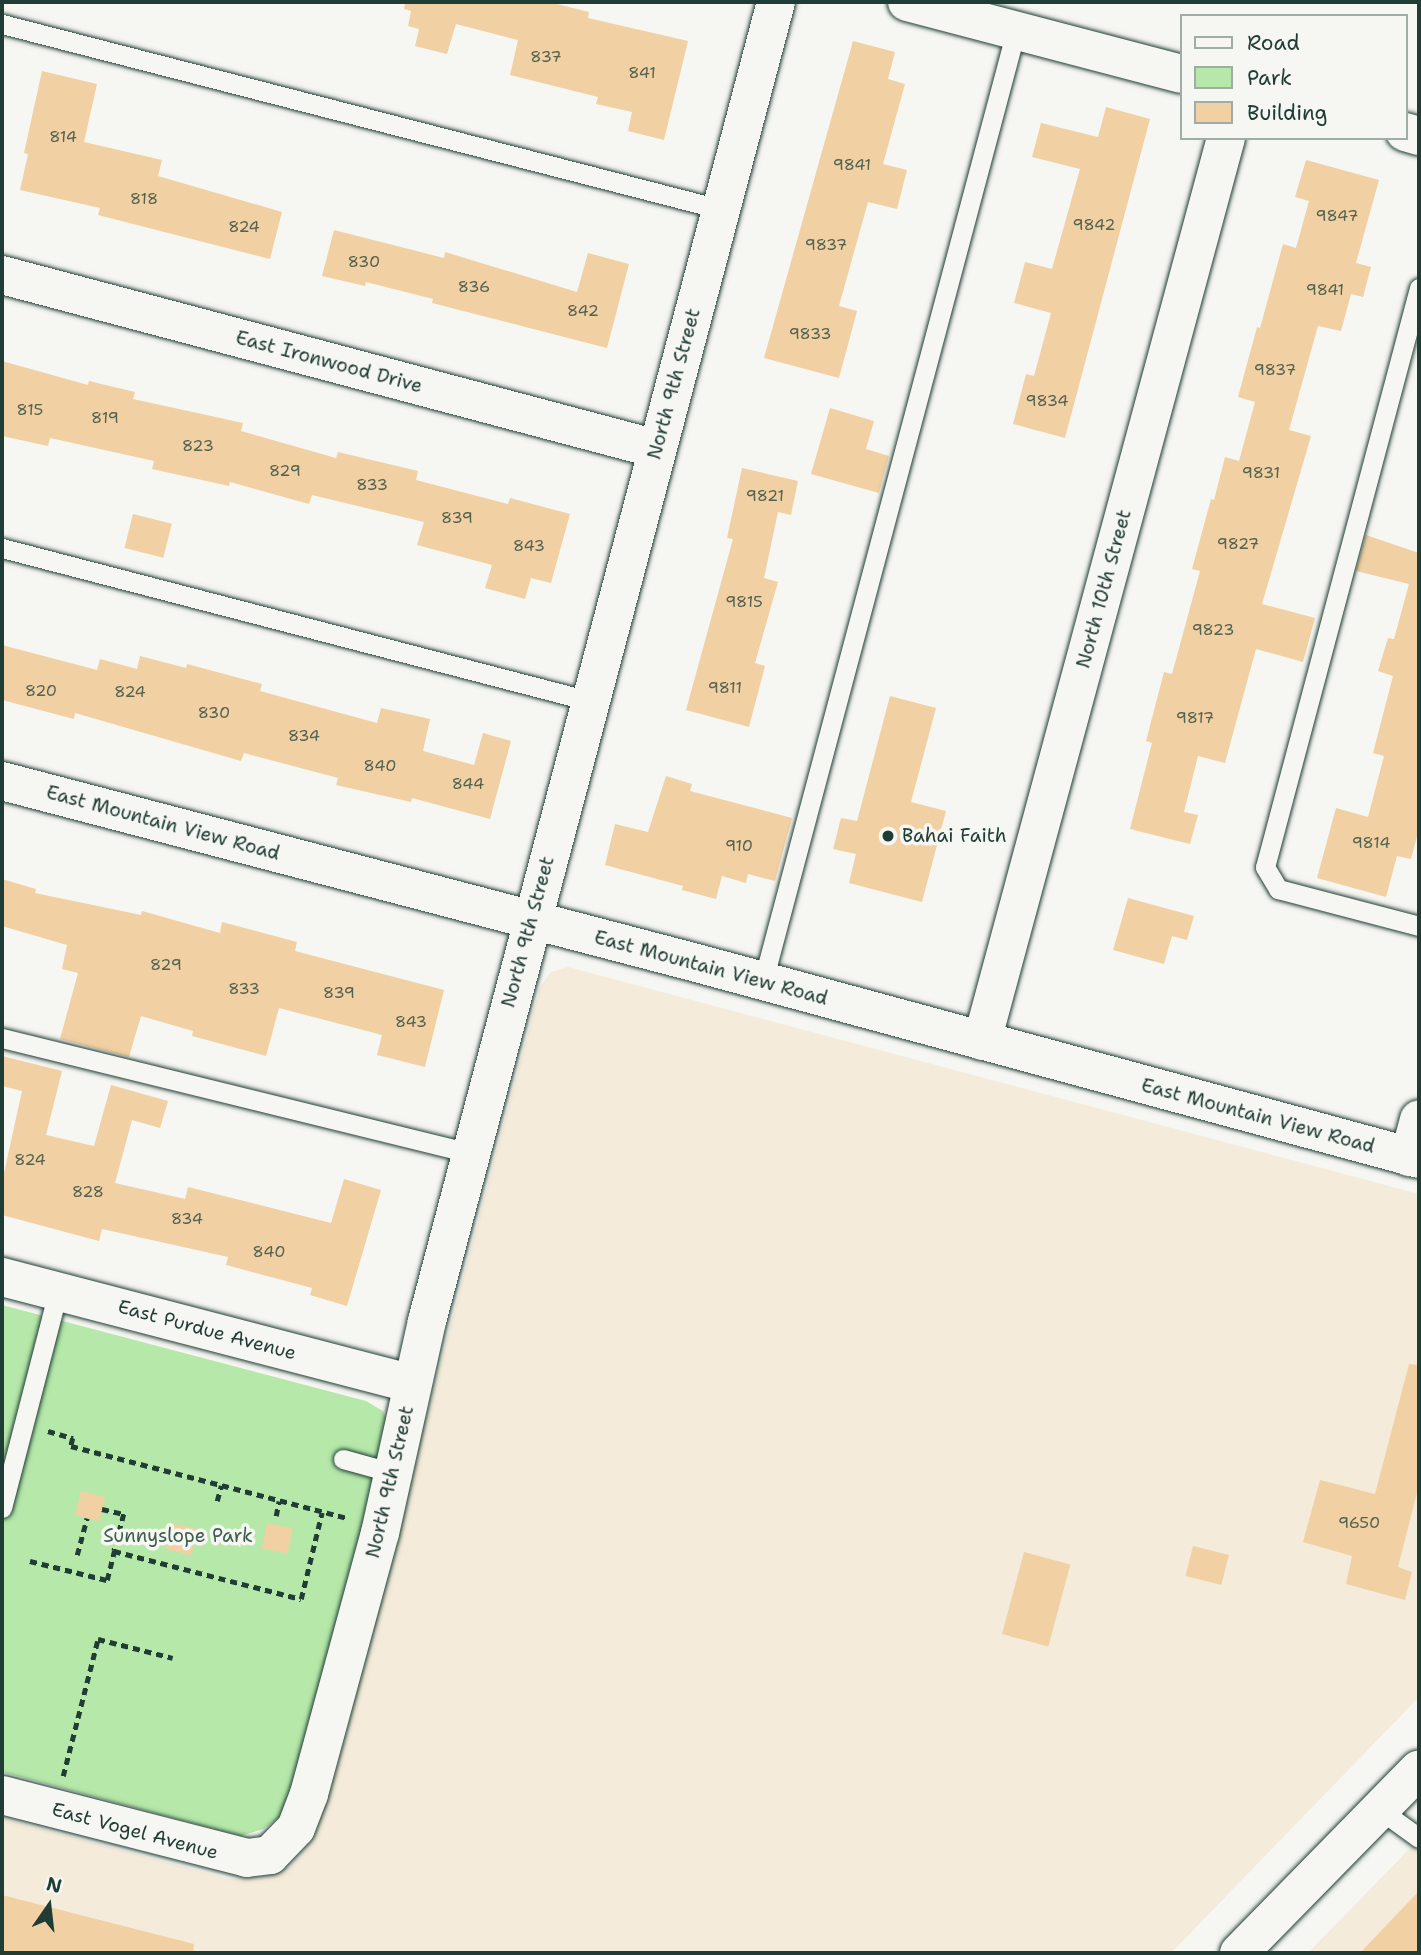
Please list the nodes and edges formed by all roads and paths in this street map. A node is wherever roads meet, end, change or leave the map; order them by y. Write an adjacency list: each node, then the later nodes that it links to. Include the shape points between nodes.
1 (776, 2): 7 (street, North 9th Street)
2 (907, 2): 4 (street)
3 (2, 24): 7 (lane)
4 (1016, 30): 5 (street); 16 (lane)
5 (1180, 74)
6 (1225, 140): 18 (street, North 10th Street)
7 (720, 209): 10 (street, North 9th Street)
8 (2, 275): 10 (street, East Ironwood Drive)
9 (1419, 288): 15 (lane, via 1265,867 1278,889)
10 (657, 449): 12 (street, North 9th Street)
11 (2, 548): 12 (lane)
12 (590, 701): 14 (street, North 9th Street)
13 (2, 781): 14 (street, East Mountain View Road)
14 (531, 920): 16 (street, East Mountain View Road); 20 (street, North 9th Street)
15 (1419, 926)
16 (763, 981): 18 (street, East Mountain View Road)
17 (2, 1038): 20 (lane)
18 (982, 1041): 21 (street, East Mountain View Road)
19 (1419, 1119): 21 (street)
20 (471, 1153): 24 (street, North 9th Street)
21 (1414, 1158)
22 (2, 1277): 23 (street, East Purdue Avenue)
23 (58, 1291): 24 (street, East Purdue Avenue); 25 (lane)
24 (412, 1384): 27 (street, North 9th Street)
25 (24, 1424): 28 (path, via 73,1438 71,1446); 31 (lane)
26 (343, 1459): 27 (lane)
27 (394, 1473): 36 (street, North 9th Street)
28 (221, 1486): 29 (path); 30 (path)
29 (217, 1501)
30 (279, 1501): 33 (path); 34 (path)
31 (2, 1508)
32 (102, 1509): 37 (path, via 124,1514)
33 (322, 1512): 36 (path); 37 (path, via 300,1599)
34 (276, 1516)
35 (87, 1518): 38 (path)
36 (381, 1527): 46 (street, North 9th Street, via 309,1794 296,1828)
37 (114, 1551): 39 (path, via 107,1580)
38 (77, 1555)
39 (30, 1561)
40 (173, 1658): 42 (path, via 98,1639)
41 (1419, 1769): 44 (street)
42 (61, 1784)
43 (2, 1795): 46 (street, East Vogel Avenue, via 224,1854)
44 (1379, 1809): 45 (lane); 47 (street)
45 (1419, 1838)
46 (270, 1855)
47 (1239, 1953)

